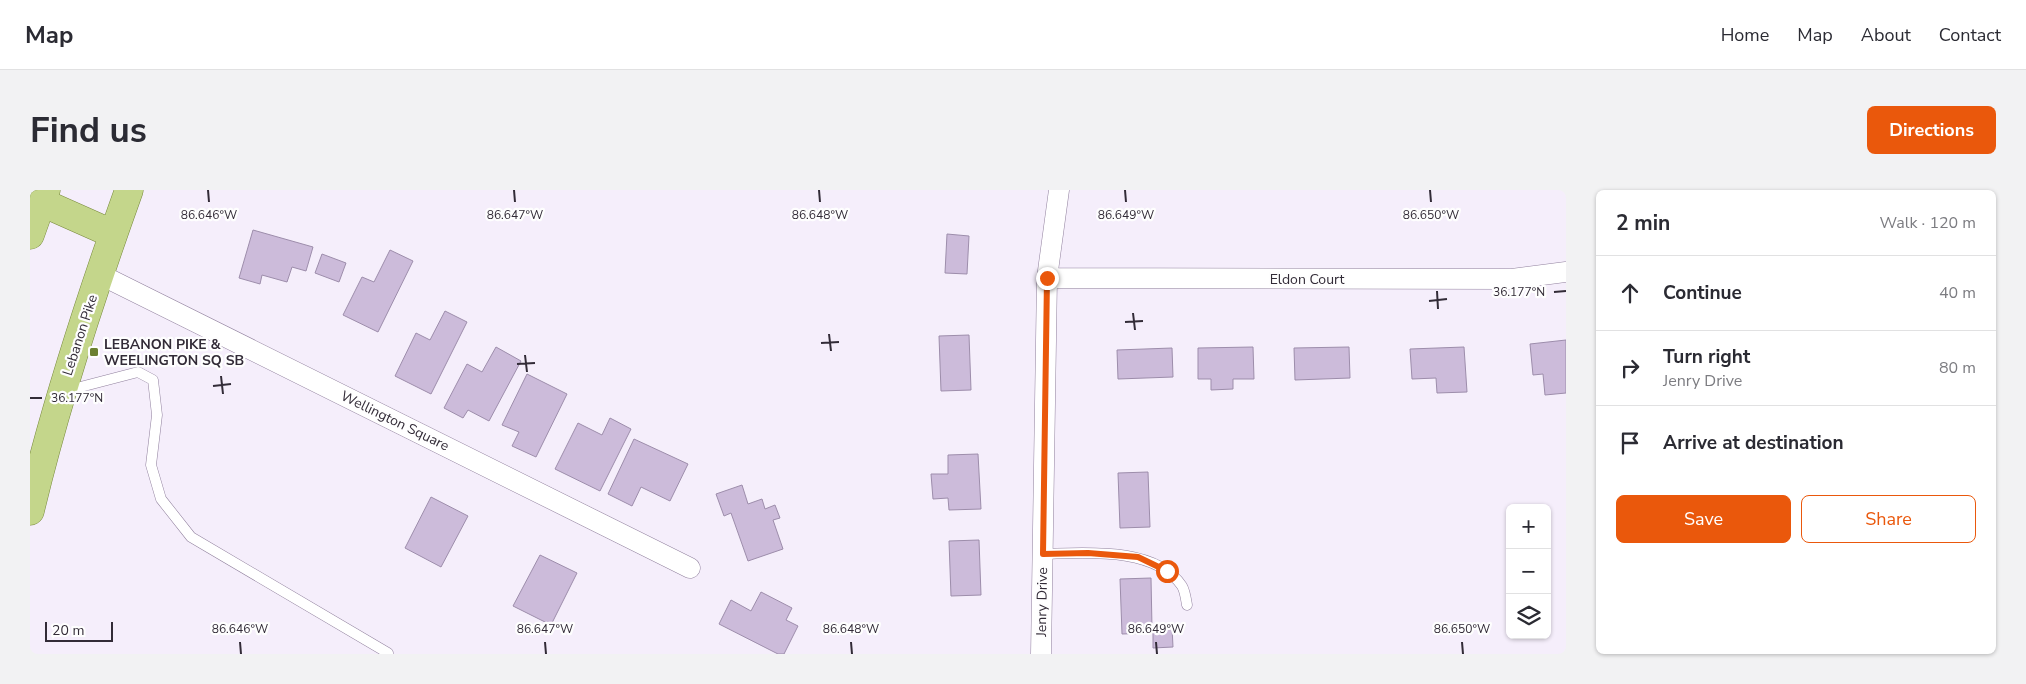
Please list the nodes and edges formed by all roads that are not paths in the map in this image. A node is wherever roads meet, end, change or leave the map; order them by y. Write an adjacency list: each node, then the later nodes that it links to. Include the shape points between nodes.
1 (128, 190): 4 (main road, Lebanon Pike)
2 (1059, 190): 8 (street, Jenry Drive)
3 (39, 196): 4 (main road); 5 (main road)
4 (113, 234): 7 (main road, Lebanon Pike)
5 (30, 236)
6 (1566, 272): 8 (street, Eldon Court, via 1512,279)
7 (100, 274): 9 (main road, Lebanon Pike); 12 (street, Wellington Square)
8 (1047, 278): 11 (street, Jenry Drive)
9 (62, 392): 10 (main road, Lebanon Pike); 14 (lane, via 138,372 153,380 157,415 151,465 161,498 191,537)
10 (30, 511)
11 (1043, 554): 13 (lane, via 1138,557 1167,571 1183,587); 15 (street, Jenry Drive)
12 (690, 568)
13 (1187, 605)
14 (388, 653)
15 (1041, 654)

